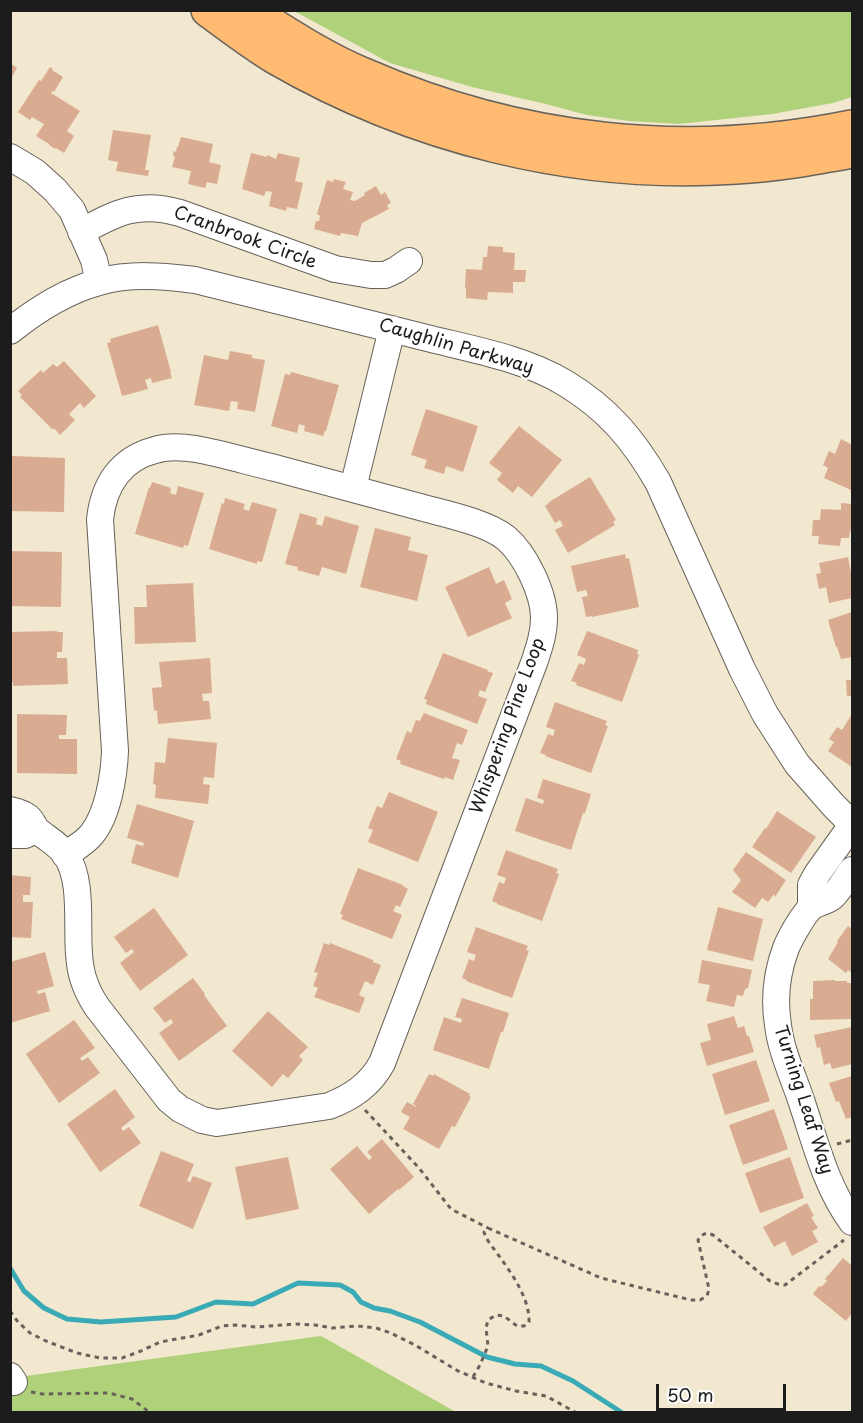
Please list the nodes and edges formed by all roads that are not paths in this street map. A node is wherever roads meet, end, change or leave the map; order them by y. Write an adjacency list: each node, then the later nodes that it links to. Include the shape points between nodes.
1 (208, 10): 4 (main road, via 274,56 339,91 457,136 497,146 554,158 672,169 796,161)
2 (249, 10): 3 (main road, via 361,74 424,100 510,124 572,136 697,145 763,141)
3 (852, 127)
4 (852, 151)
5 (10, 157): 6 (street, via 55,190 72,210)
6 (81, 232): 7 (street, Cranbrook Circle, via 125,211 159,208 335,269 385,275); 8 (street)
7 (409, 261)
8 (99, 282): 9 (street, Caughlin Parkway, via 142,276 195,280); 10 (street, Caughlin Parkway, via 52,302)
9 (392, 329): 11 (street); 13 (street, Caughlin Parkway, via 541,371 583,395 624,432 658,482 765,714 797,764)
10 (10, 331)
11 (353, 488): 16 (street, Whispering Pine Loop, via 228,456 180,448 148,452 131,460 112,479 99,519 115,751 113,774 99,823 86,840); 16 (street, Whispering Pine Loop, via 482,526 505,538 530,572 544,618 534,663 382,1063 373,1077 354,1094 329,1106 225,1122 202,1120 174,1105 88,992 80,962 76,884)
12 (10, 810): 14 (street, Whispering Pine Loop, via 24,814)
13 (852, 824): 18 (street, Turning Leaf Way, via 811,885)
14 (36, 830): 15 (street); 16 (street, Whispering Pine Loop)
15 (10, 835)
16 (65, 855)
17 (852, 870): 18 (street, Turning Leaf Way, via 832,898)
18 (811, 907): 19 (street, Turning Leaf Way, via 786,947 777,987 778,1027 828,1179)
19 (850, 1230)

